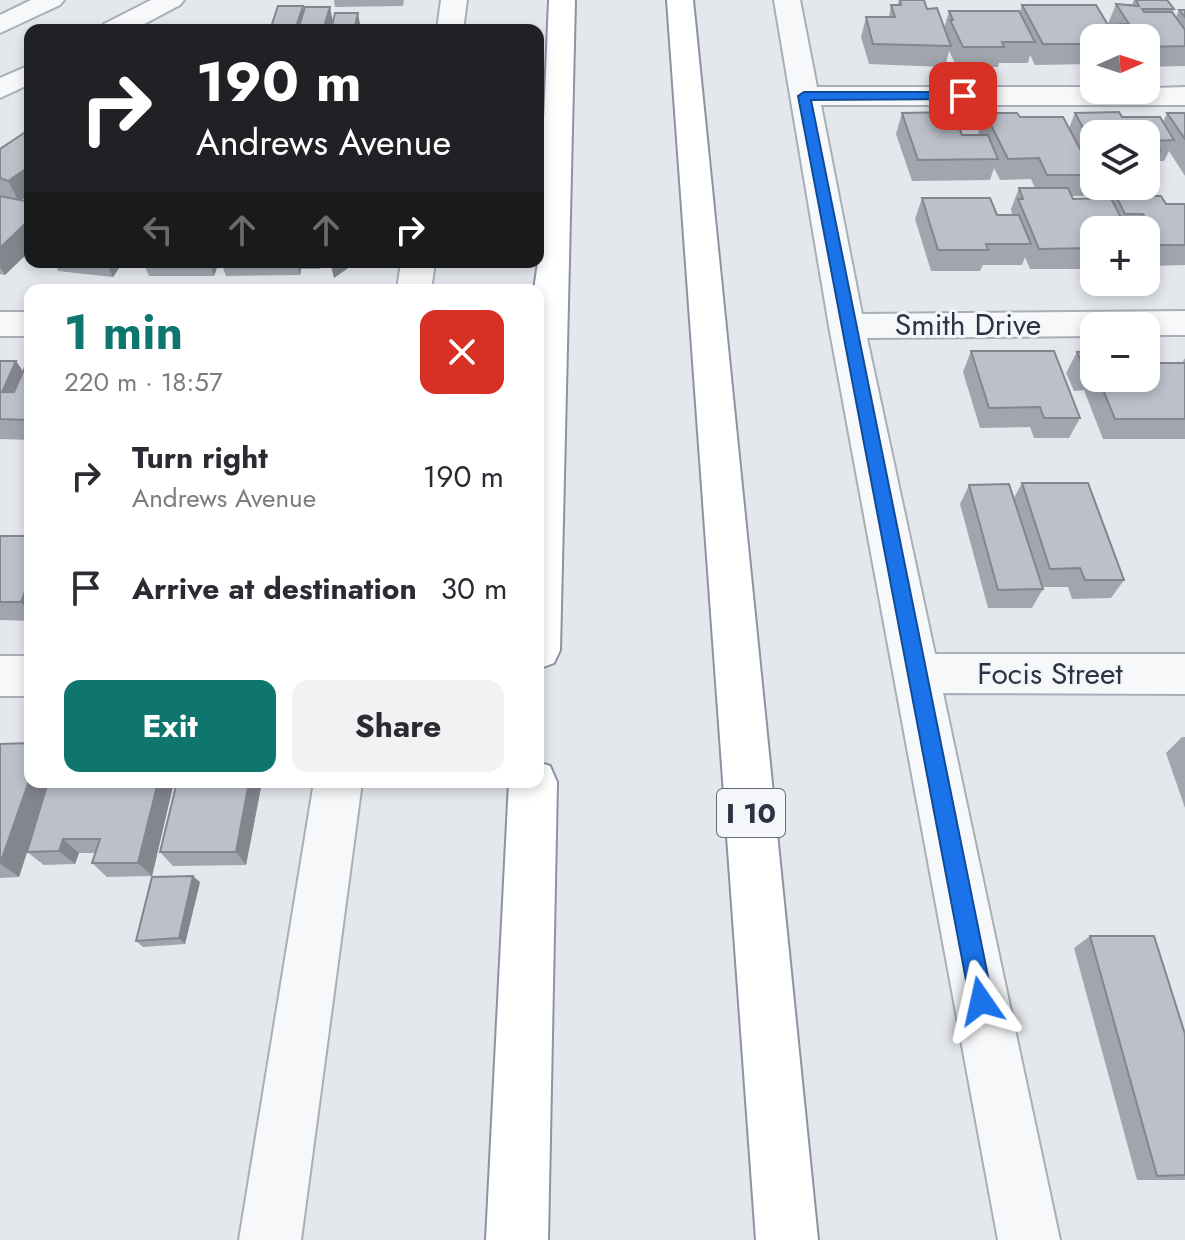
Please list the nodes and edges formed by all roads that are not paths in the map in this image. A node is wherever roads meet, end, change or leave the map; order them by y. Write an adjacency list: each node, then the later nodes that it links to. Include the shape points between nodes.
1 (51, 0): 9 (street)
2 (171, 0): 7 (street)
3 (454, 0): 8 (street)
4 (562, 0): 19 (highway)
5 (680, 0): 28 (highway, I 10)
6 (787, 0): 13 (street)
7 (125, 24)
8 (451, 24)
9 (0, 25)
10 (24, 76): 11 (street)
11 (0, 89): 12 (street)
12 (24, 93)
13 (804, 96): 14 (street); 18 (street)
14 (1185, 96)
15 (1185, 323): 18 (street, Smith Drive)
16 (0, 324): 17 (street)
17 (24, 324)
18 (847, 326): 20 (street)
19 (544, 473)
20 (915, 673): 21 (street, Focis Street); 29 (street)
21 (1185, 674)
22 (0, 676): 23 (street)
23 (24, 676)
24 (337, 788): 26 (street)
25 (533, 788): 27 (highway)
26 (270, 1240)
27 (517, 1240)
28 (787, 1240)
29 (1029, 1240)

